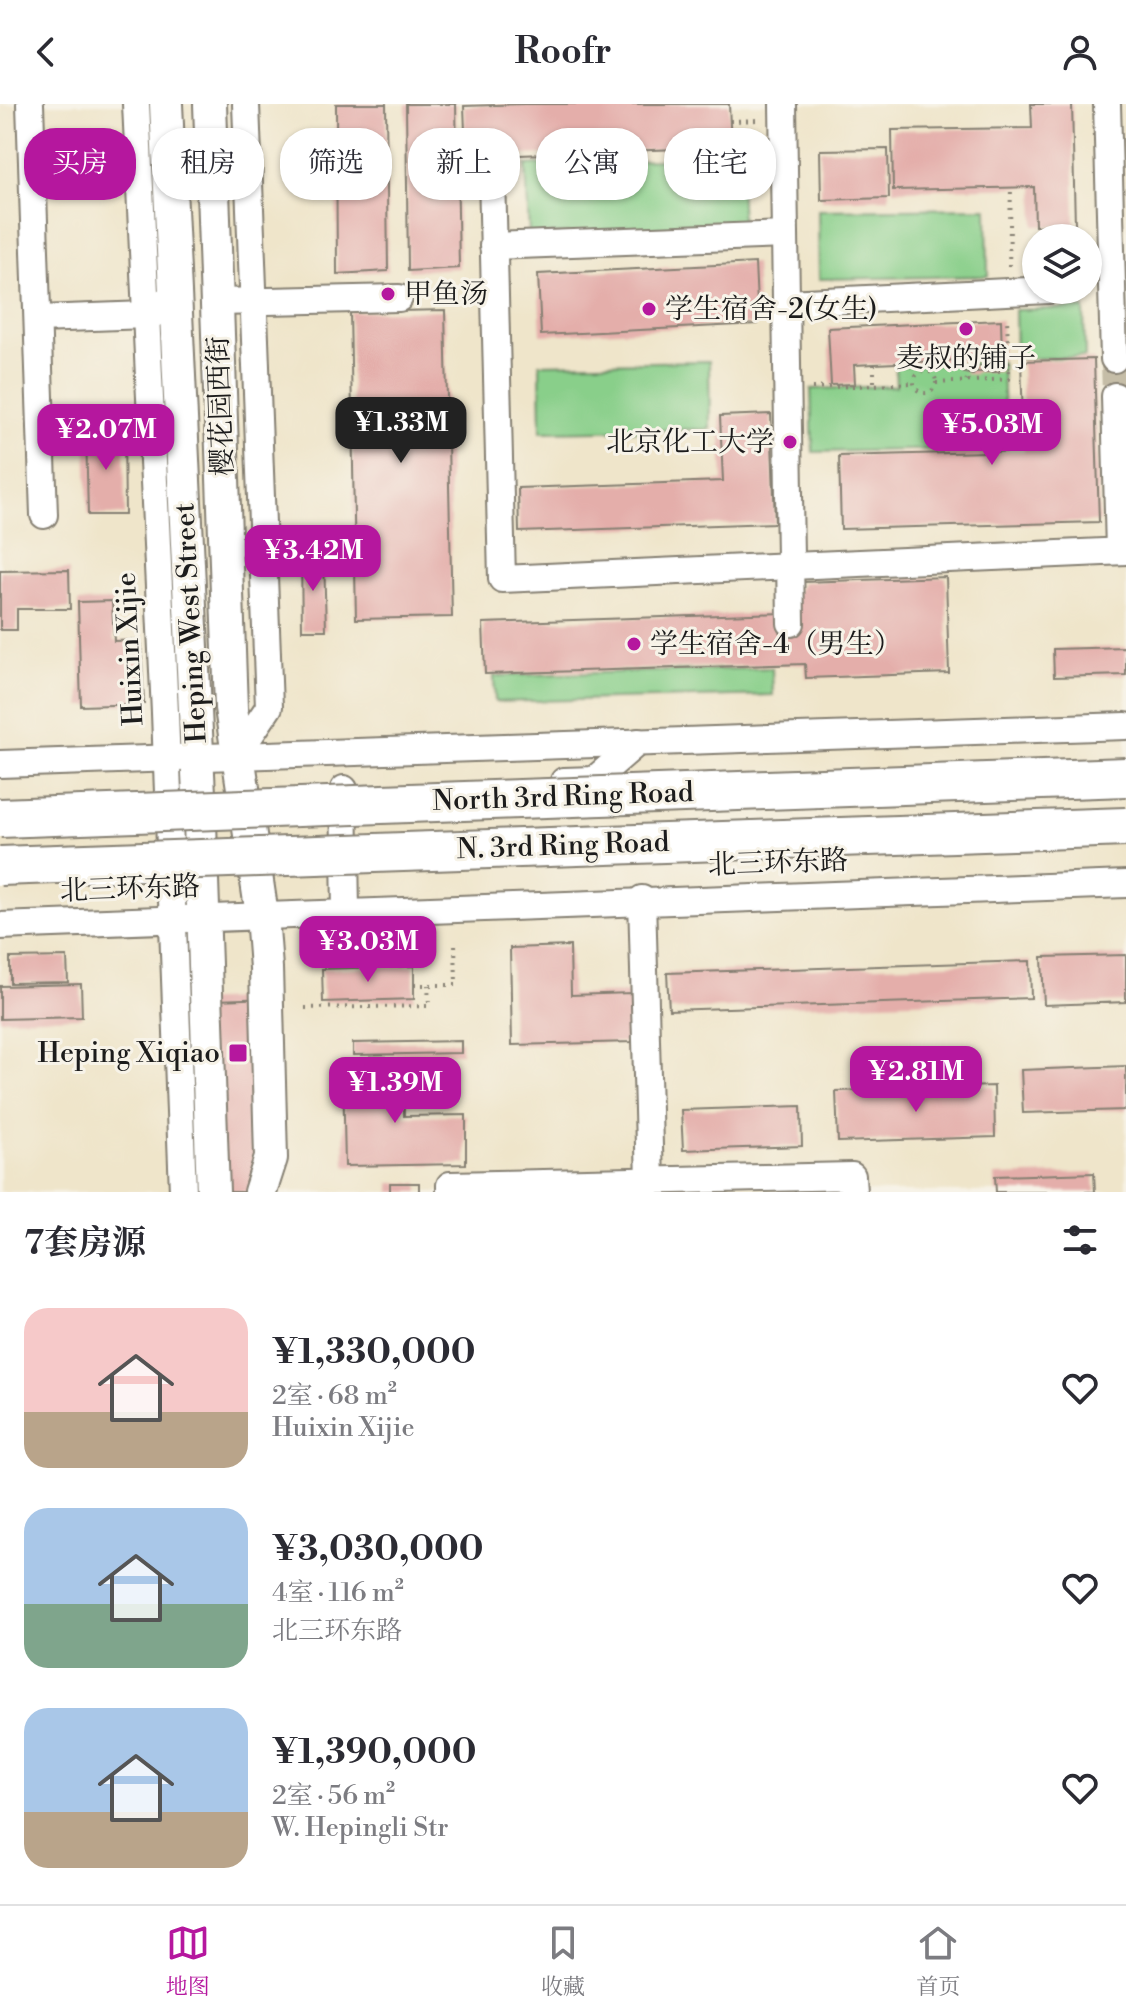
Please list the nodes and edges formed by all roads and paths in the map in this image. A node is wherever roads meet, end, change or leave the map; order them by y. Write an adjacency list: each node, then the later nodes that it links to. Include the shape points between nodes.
1 (30, 104): 21 (street)
2 (136, 104): 20 (street, Huixin Xijie)
3 (166, 104): 16 (main road, Heping West Street)
4 (210, 104): 18 (main road, 樱花园西街)
5 (246, 104): 17 (street)
6 (783, 104): 10 (street)
7 (1107, 104): 12 (street)
8 (1011, 188): 14 (path)
9 (492, 200): 11 (street)
10 (785, 235): 11 (street); 19 (street)
11 (493, 246): 33 (street, via 502,579)
12 (1108, 287): 22 (street)
13 (1022, 295): 14 (street)
14 (1008, 297): 19 (street); 24 (path)
15 (399, 298): 17 (street)
16 (175, 299): 20 (main road); 38 (main road, Heping West Street)
17 (253, 300): 18 (street); 37 (street, via 269,707)
18 (217, 302): 37 (main road, 樱花园西街)
19 (786, 303): 29 (street)
20 (146, 315): 21 (street); 38 (street, Huixin Xijie)
21 (39, 319): 31 (street)
22 (1114, 359)
23 (874, 364): 28 (path)
24 (1009, 368): 25 (path, via 973,370); 25 (path, via 1009,379)
25 (966, 381): 27 (path)
26 (914, 383): 27 (path, via 927,393); 27 (path, via 924,371 934,375); 28 (path)
27 (936, 383)
28 (874, 385): 29 (path)
29 (787, 389): 33 (street)
30 (1115, 396): 32 (street)
31 (44, 515)
32 (1122, 551): 33 (street)
33 (789, 566): 34 (street)
34 (791, 623)
35 (1126, 726): 36 (street)
36 (638, 742): 37 (street); 41 (street, via 594,780)
37 (236, 756): 38 (street); 42 (main road, 樱花园西街)
38 (182, 758): 39 (street); 43 (main road, Heping West Street); 51 (street, Huixin Xijie)
39 (0, 764)
40 (1126, 777): 44 (highway, North 3rd Ring Road, bridge)
41 (344, 789): 42 (street); 49 (street)
42 (242, 793): 43 (street); 50 (main road, 樱花园西街)
43 (199, 794): 51 (main road, Heping West Street)
44 (0, 818)
45 (1126, 827): 46 (highway, N. 3rd Ring Road, bridge)
46 (0, 866)
47 (1126, 884): 48 (street, 北三环东路)
48 (642, 899): 49 (street, 北三环东路); 57 (street)
49 (346, 912): 50 (street, 北三环东路)
50 (262, 915): 51 (street, 北三环东路); 60 (main road, 樱花园西街, via 271,1158)
51 (188, 918): 52 (street, 北三环东路); 58 (street, Huixin Xijie); 59 (main road, Heping West Street)
52 (0, 926)
53 (455, 942): 55 (path, via 456,985)
54 (414, 985): 55 (path)
55 (428, 985): 56 (path, via 429,1006)
56 (305, 1008)
57 (650, 1181): 61 (street, via 450,1185); 62 (street, via 852,1176)
58 (183, 1192)
59 (213, 1192)
60 (260, 1192)
61 (450, 1192)
62 (853, 1192)

